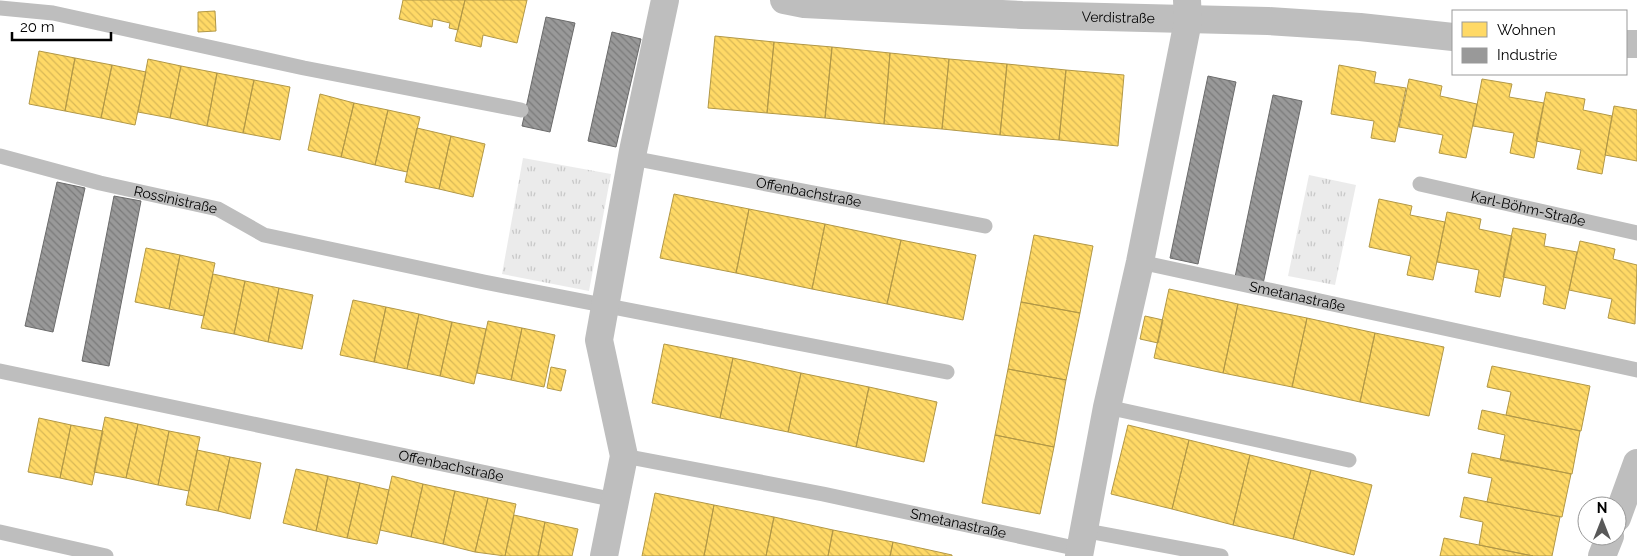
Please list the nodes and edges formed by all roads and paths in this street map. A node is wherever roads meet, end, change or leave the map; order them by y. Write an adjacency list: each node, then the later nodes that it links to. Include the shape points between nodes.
1 (664, 0): 8 (street)
2 (784, 0): 4 (street, Verdistraße, via 804,4)
3 (0, 8): 6 (lane, via 53,13 304,68)
4 (1188, 10): 5 (street, Verdistraße); 12 (street)
5 (1452, 37)
6 (521, 110)
7 (0, 156): 13 (lane, Rossinistraße, via 100,184 218,209 264,235)
8 (632, 158): 10 (lane, Offenbachstraße); 13 (street)
9 (1420, 184): 11 (lane, Karl-Böhm-Straße)
10 (985, 226)
11 (1637, 233)
12 (1140, 262): 15 (lane, Smetanastraße); 17 (street)
13 (604, 305): 16 (lane); 18 (street, via 599,340)
14 (0, 370): 21 (lane, Offenbachstraße)
15 (1637, 370)
16 (947, 372)
17 (1107, 407): 19 (lane); 24 (street)
18 (624, 456): 21 (street); 24 (lane, Smetanastraße)
19 (1349, 460)
20 (1637, 464): 22 (street)
21 (615, 500): 26 (street)
22 (1627, 505)
23 (0, 532): 25 (lane)
24 (1080, 545): 27 (lane, Smetanastraße)
25 (106, 556)
26 (604, 556)
27 (1221, 556)

